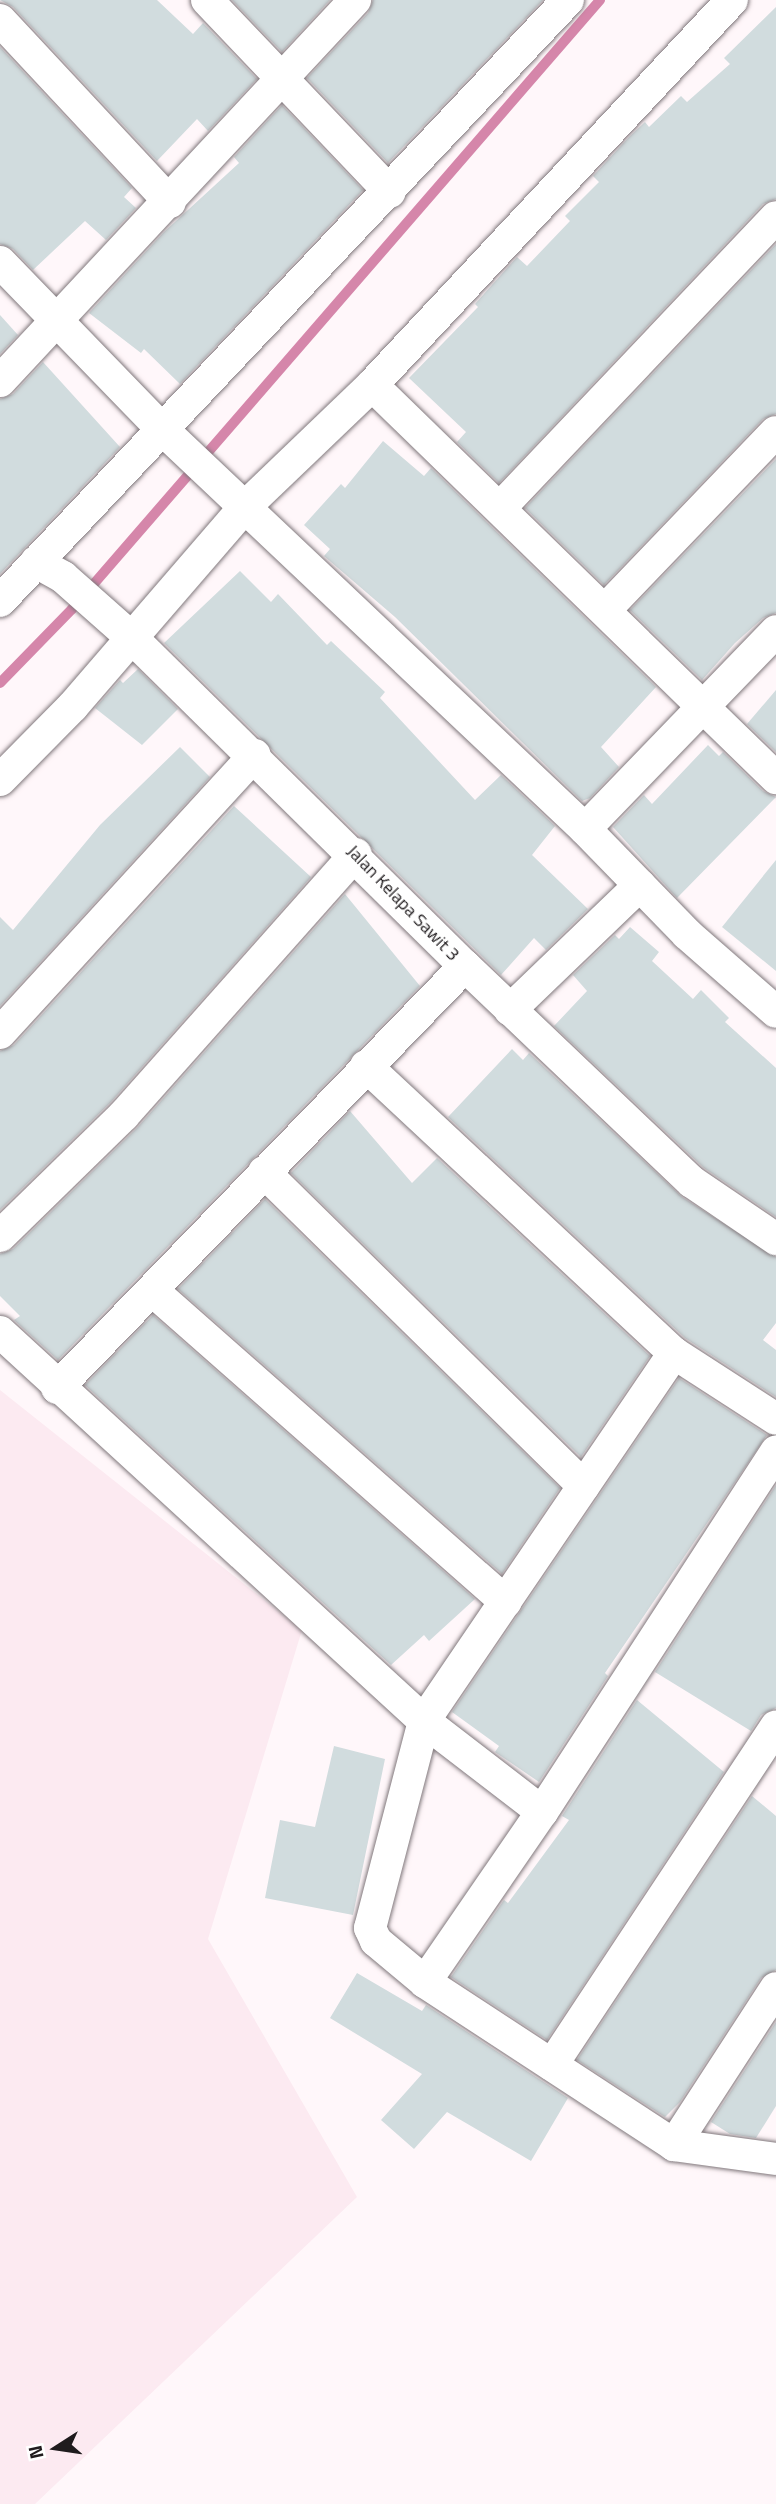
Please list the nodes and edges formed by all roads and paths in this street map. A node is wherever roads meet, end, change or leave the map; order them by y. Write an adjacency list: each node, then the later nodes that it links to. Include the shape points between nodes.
1 (207, 0): 6 (street)
2 (355, 0): 6 (street)
3 (568, 0): 7 (street)
4 (732, 0): 13 (street)
5 (0, 20): 8 (street)
6 (280, 79): 7 (street); 8 (street)
7 (390, 192): 15 (street)
8 (170, 202): 11 (street)
9 (776, 217): 17 (street)
10 (0, 262): 11 (street)
11 (57, 320): 12 (street); 15 (street)
12 (0, 381)
13 (372, 385): 16 (street); 17 (street)
14 (776, 432): 20 (street)
15 (172, 438): 16 (street); 18 (street)
16 (234, 498): 22 (street); 27 (street)
17 (500, 508): 20 (street)
18 (36, 562): 19 (street); 22 (street, Jalan Kelapa Sawit 3, via 63,577)
19 (0, 601)
20 (606, 608): 23 (street)
21 (776, 631): 23 (street)
22 (132, 638): 24 (street, Jalan Kelapa Sawit 3); 26 (street)
23 (706, 706): 25 (street); 27 (street)
24 (255, 755): 28 (street, Jalan Kelapa Sawit 3); 33 (street)
25 (776, 778)
26 (0, 780)
27 (585, 829): 29 (street)
28 (356, 854): 30 (street, Jalan Kelapa Sawit 3); 36 (street, via 124,1115)
29 (639, 885): 31 (street); 32 (street)
30 (465, 966): 31 (street, Jalan Kelapa Sawit 3); 34 (street)
31 (510, 1010): 37 (street, Jalan Kelapa Sawit 3, via 692,1182)
32 (776, 1012)
33 (0, 1033)
34 (366, 1066): 35 (street); 40 (street)
35 (264, 1172): 38 (street); 44 (street)
36 (0, 1236)
37 (776, 1238)
38 (153, 1291): 41 (street); 45 (street)
39 (0, 1332): 41 (street)
40 (674, 1353): 42 (street); 44 (street)
41 (57, 1388): 46 (street)
42 (776, 1419)
43 (776, 1451): 48 (street)
44 (584, 1486): 45 (street)
45 (506, 1602): 46 (street)
46 (424, 1721): 48 (street); 49 (street, via 370,1927 376,1941)
47 (770, 1745): 51 (street)
48 (542, 1812): 49 (street)
49 (425, 1982): 51 (street)
50 (776, 1988): 52 (street)
51 (552, 2065): 52 (street)
52 (674, 2145): 53 (street)
53 (776, 2159)

